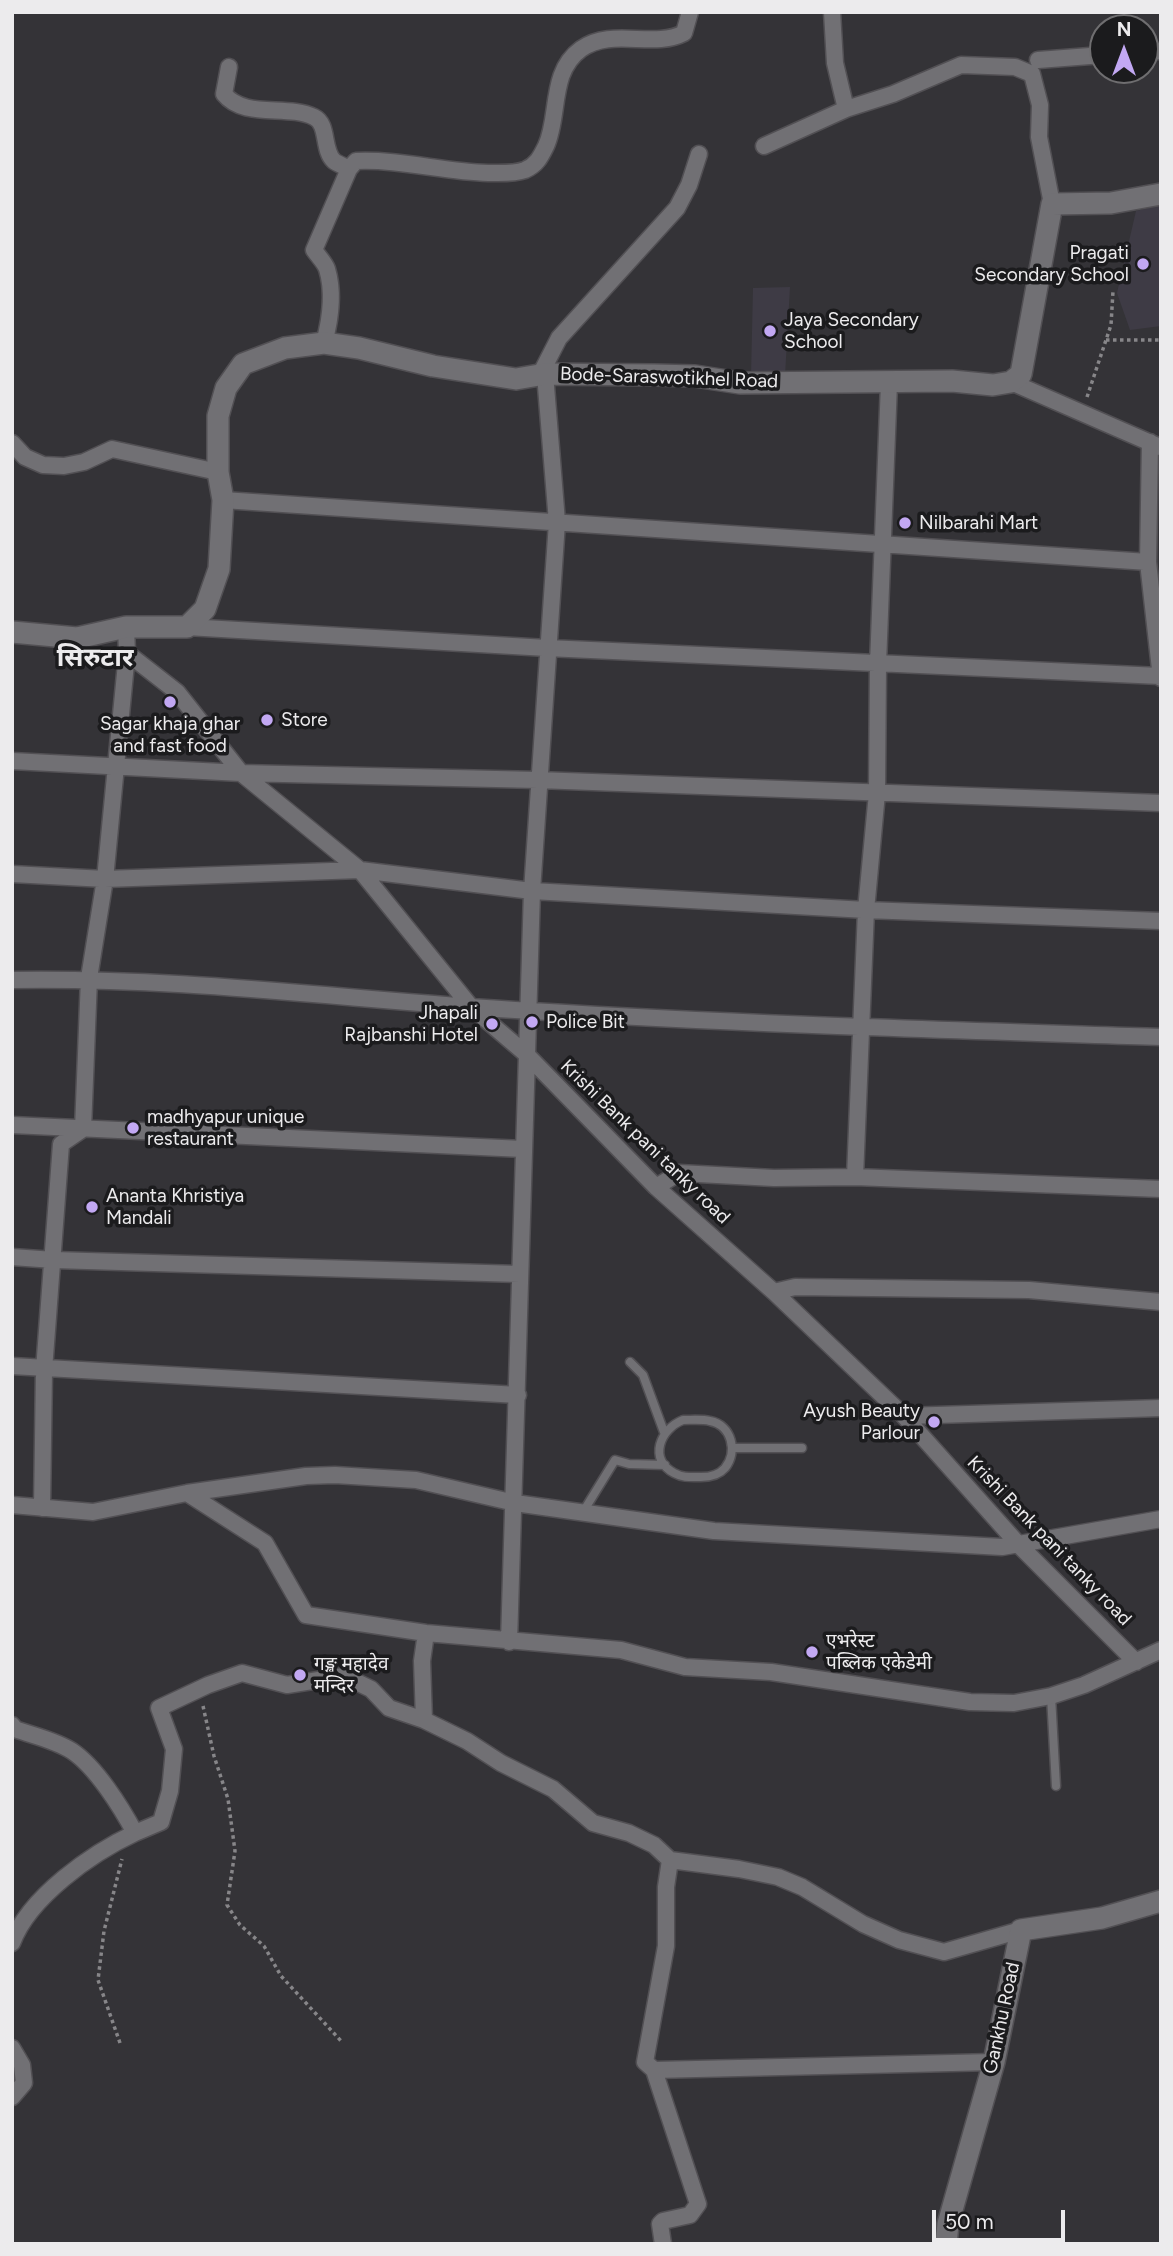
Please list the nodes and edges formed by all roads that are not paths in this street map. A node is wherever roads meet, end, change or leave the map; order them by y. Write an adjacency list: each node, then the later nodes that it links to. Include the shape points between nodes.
1 (690, 12): 9 (street, via 684,33 673,38 605,39 578,51 562,76 550,138 539,160 526,169 466,172 374,160 356,161)
2 (832, 12): 6 (street, via 835,63)
3 (1089, 56): 4 (street)
4 (1038, 60)
5 (229, 67): 9 (street, via 224,94 229,100 317,118 333,160)
6 (846, 109): 7 (street); 11 (street, via 961,65 1015,67 1032,74)
7 (764, 146)
8 (699, 154): 13 (street, via 677,208 559,338)
9 (349, 169): 12 (street, via 314,250 327,268 329,325)
10 (1161, 194): 11 (street, via 1111,203)
11 (1052, 204): 14 (street, via 1021,374)
12 (324, 343): 13 (street, Bode-Saraswotikhel Road, via 516,379); 18 (street, Bode-Saraswotikhel Road, via 285,348 243,364 226,388 219,416)
13 (542, 375): 15 (street, Bode-Saraswotikhel Road); 20 (street)
14 (1011, 382): 15 (street, Bode-Saraswotikhel Road); 17 (street)
15 (889, 383): 21 (street)
16 (12, 443): 18 (street, via 25,457 43,465 84,463 111,449)
17 (1156, 445): 22 (street)
18 (218, 472): 19 (street, Bode-Saraswotikhel Road)
19 (223, 500): 20 (street); 24 (street, Bode-Saraswotikhel Road, via 219,569 205,609)
20 (557, 522): 21 (street); 26 (street)
21 (883, 545): 22 (street); 28 (street)
22 (1148, 562): 29 (street)
23 (125, 627): 24 (street); 25 (street, via 78,638); 27 (street)
24 (187, 627): 26 (street)
25 (12, 632)
26 (547, 649): 28 (street); 33 (street)
27 (127, 653): 31 (street); 32 (street, Krishi Bank pani tanky road, via 177,692)
28 (878, 664): 29 (street); 34 (street)
29 (1160, 677)
30 (12, 761): 31 (street)
31 (115, 767): 32 (street); 38 (street)
32 (241, 773): 33 (street); 36 (street, Krishi Bank pani tanky road)
33 (538, 780): 34 (street); 39 (street)
34 (877, 793): 35 (street); 40 (street)
35 (1161, 803)
36 (360, 870): 38 (street); 39 (street); 44 (street, Krishi Bank pani tanky road)
37 (12, 874): 38 (street)
38 (105, 879): 42 (street)
39 (532, 891): 40 (street); 45 (street)
40 (866, 909): 41 (street); 46 (street)
41 (1161, 921)
42 (89, 978): 43 (street); 44 (street); 50 (street)
43 (12, 980)
44 (471, 1007): 45 (street); 48 (street, Krishi Bank pani tanky road)
45 (530, 1011): 46 (street); 48 (street)
46 (863, 1027): 47 (street); 52 (street)
47 (1161, 1037)
48 (526, 1054): 51 (street); 53 (street, Krishi Bank pani tanky road)
49 (12, 1125): 50 (street)
50 (83, 1129): 51 (street); 56 (street, via 61,1144)
51 (523, 1149): 57 (street)
52 (855, 1177): 53 (street, via 679,1173); 54 (street)
53 (656, 1186): 58 (street, Krishi Bank pani tanky road)
54 (1161, 1189)
55 (12, 1257): 56 (street)
56 (54, 1260): 57 (street); 62 (street)
57 (519, 1274): 63 (street)
58 (774, 1292): 59 (street, via 795,1287 1015,1290); 65 (street, Krishi Bank pani tanky road)
59 (1161, 1302)
60 (630, 1362): 66 (lane, via 643,1375)
61 (12, 1366): 62 (street)
62 (44, 1370): 63 (street); 73 (street)
63 (518, 1395): 71 (street)
64 (1161, 1408): 65 (street)
65 (904, 1416): 76 (street, Krishi Bank pani tanky road)
66 (664, 1432): 67 (lane, via 683,1420 711,1421 727,1432); 69 (lane, via 660,1453)
67 (732, 1448): 68 (lane); 69 (lane, via 727,1465 709,1477 683,1477)
68 (802, 1448)
69 (665, 1465): 74 (lane, via 615,1460)
70 (187, 1493): 71 (street, via 335,1475 416,1480); 73 (street, via 93,1512); 77 (street, via 265,1543 306,1615)
71 (515, 1503): 74 (street); 78 (street)
72 (12, 1505): 73 (street)
73 (42, 1508)
74 (583, 1512): 76 (street, via 714,1531)
75 (1161, 1519): 76 (street)
76 (1019, 1545): 80 (street, Krishi Bank pani tanky road)
77 (426, 1633): 78 (street); 82 (street)
78 (509, 1642): 81 (street, via 621,1650 685,1667 771,1672 970,1702 1014,1703)
79 (1161, 1650): 80 (street)
80 (1136, 1662): 81 (street)
81 (1051, 1696): 84 (lane)
82 (424, 1720): 85 (street, via 389,1707 371,1689 344,1676 287,1685 242,1673 200,1689 159,1707 174,1749 170,1791 162,1822); 86 (street, via 553,1789 593,1823 654,1845)
83 (12, 1725): 85 (street, via 74,1752 113,1795)
84 (1056, 1786)
85 (131, 1835): 89 (street, via 87,1860 40,1901)
86 (670, 1860): 88 (street, via 778,1877 863,1924 944,1952); 92 (street, via 666,1946 645,2055 645,2062)
87 (1161, 1901): 88 (street, via 1102,1918)
88 (1021, 1930): 91 (street, Gankhu Road)
89 (12, 1943)
90 (12, 2048): 93 (street, via 22,2065 24,2083)
91 (994, 2062): 92 (street); 95 (street, Gankhu Road)
92 (654, 2070): 94 (street, via 698,2204 690,2215 660,2224)
93 (12, 2097)
94 (663, 2244)
95 (946, 2244)

